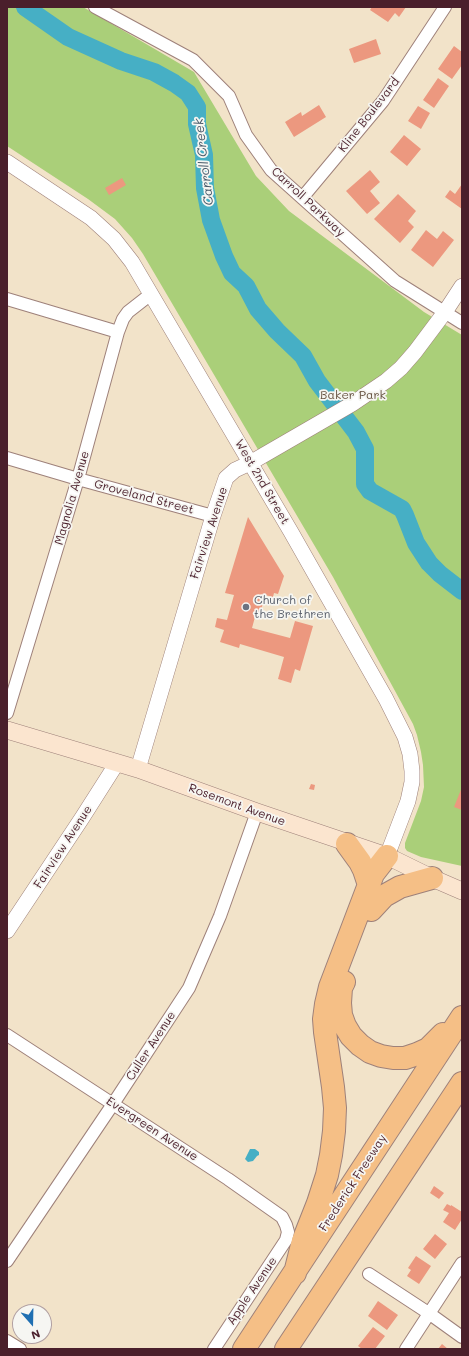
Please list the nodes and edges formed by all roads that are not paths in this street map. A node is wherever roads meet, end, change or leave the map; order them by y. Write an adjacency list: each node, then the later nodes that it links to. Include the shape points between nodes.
1 (96, 7): 4 (street, Carroll Parkway, via 193,60 230,96 246,135 271,170)
2 (444, 7): 4 (street, Kline Boulevard, via 383,101)
3 (7, 162): 6 (street, West 2nd Street, via 102,227 123,249)
4 (302, 198): 8 (street, Carroll Parkway, via 395,281)
5 (462, 286): 8 (street, Fairview Avenue)
6 (151, 294): 10 (street, Magnolia Avenue, via 128,312); 12 (street, West 2nd Street)
7 (7, 299): 10 (street)
8 (445, 312): 9 (street, Carroll Parkway); 12 (street, Fairview Avenue, via 401,368 381,384 352,404)
9 (462, 323)
10 (118, 332): 13 (street, Magnolia Avenue)
11 (7, 458): 13 (street, Groveland Street)
12 (250, 463): 14 (street, Fairview Avenue, via 235,470 226,478); 21 (street, West 2nd Street, via 337,612 405,737 412,771 410,793)
13 (78, 479): 14 (street, Groveland Street); 15 (street, Magnolia Avenue)
14 (213, 516): 18 (street, Fairview Avenue)
15 (7, 713)
16 (7, 730): 17 (main road, Rosemont Avenue)
17 (117, 763): 18 (main road, Rosemont Avenue); 26 (street, Fairview Avenue)
18 (138, 769): 19 (main road, Rosemont Avenue)
19 (257, 812): 20 (main road, Rosemont Avenue); 30 (street, Culler Avenue, via 220,916 189,988)
20 (347, 844): 21 (main road, Rosemont Avenue); 23 (highway, via 360,862)
21 (387, 856): 22 (main road, Rosemont Avenue); 23 (highway, via 373,874); 25 (highway)
22 (432, 878): 24 (main road, Rosemont Avenue); 25 (highway, via 400,887 384,896)
23 (369, 886): 34 (highway, via 330,987 326,1004 324,1019 335,1108 334,1131 327,1175 303,1241)
24 (462, 891)
25 (371, 910): 27 (highway, via 341,988 341,1015 351,1036 360,1045 376,1054 405,1058 428,1049)
26 (7, 931)
27 (462, 1016): 34 (highway, Frederick Freeway)
28 (7, 1035): 30 (street, Evergreen Avenue)
29 (462, 1083): 42 (highway)
30 (113, 1104): 31 (street, Evergreen Avenue, via 282,1217); 32 (street, Culler Avenue)
31 (288, 1232): 40 (street, Apple Avenue, via 286,1240)
32 (7, 1261)
33 (462, 1263): 36 (street)
34 (295, 1273): 41 (highway, Frederick Freeway)
35 (369, 1274): 36 (street)
36 (430, 1314): 37 (street); 43 (street)
37 (462, 1337)
38 (7, 1341): 39 (street)
39 (20, 1349)
40 (214, 1349)
41 (244, 1349)
42 (286, 1349)
43 (406, 1349)

